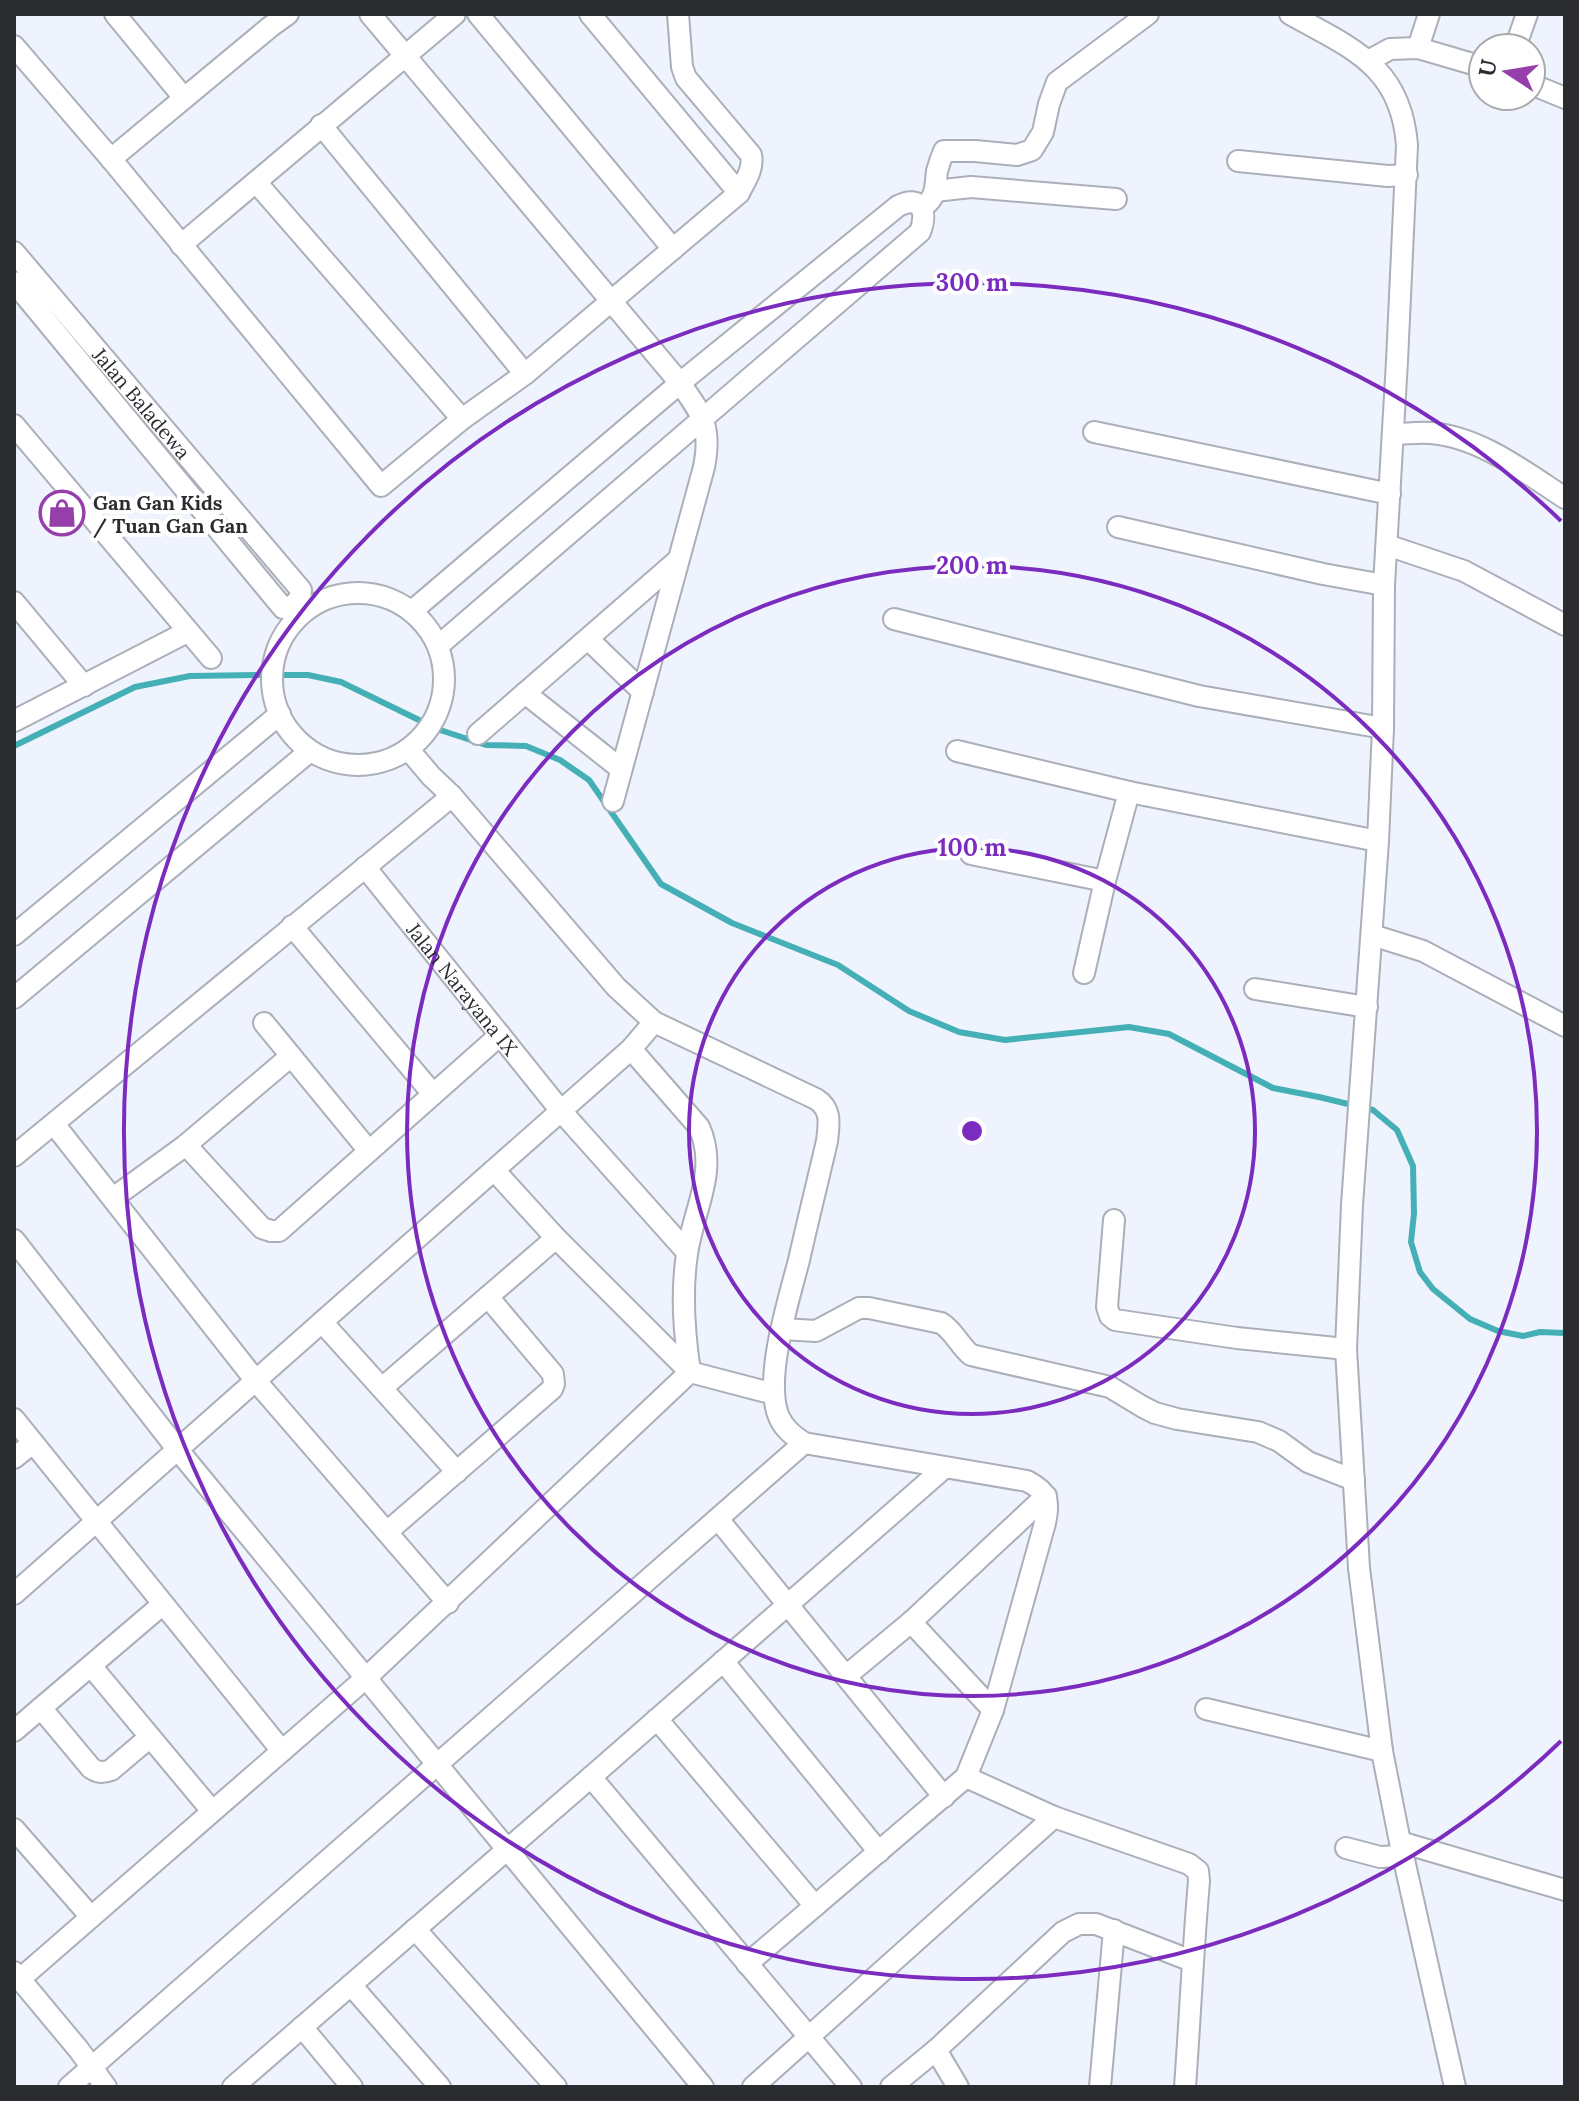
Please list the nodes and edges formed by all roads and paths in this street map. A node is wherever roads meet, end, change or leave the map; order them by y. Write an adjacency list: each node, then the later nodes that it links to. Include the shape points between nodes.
1 (115, 14): 17 (street)
2 (288, 14): 11 (street)
3 (370, 14): 14 (street)
4 (455, 14): 14 (street)
5 (478, 14): 27 (street)
6 (591, 14): 23 (street)
7 (678, 14): 23 (street, via 686,78 751,155 751,170)
8 (1148, 14): 24 (street, via 1057,82 1043,132 1032,150 1017,155 944,151)
9 (1290, 14): 15 (street)
10 (1429, 14): 13 (street)
11 (264, 20): 17 (street)
12 (14, 46): 19 (street)
13 (1418, 48): 15 (street, via 1390,49); 16 (street)
14 (405, 57): 18 (street); 30 (street)
15 (1368, 61): 21 (street, via 1400,104)
16 (1467, 62)
17 (184, 98): 19 (street)
18 (321, 125): 22 (street); 31 (street)
19 (111, 159): 26 (street)
20 (1238, 161): 21 (street)
21 (1407, 175): 37 (street)
22 (256, 182): 26 (street); 34 (street)
23 (739, 193): 27 (street)
24 (928, 199): 25 (street, via 971,187); 32 (street, via 898,206); 33 (street, via 920,232)
25 (1116, 199)
26 (181, 245): 34 (street, via 381,486)
27 (673, 249): 30 (street)
28 (14, 252): 29 (street, Jalan Baladewa)
29 (20, 284): 29 (street, Jalan Baladewa, via 283,608 295,603 301,590)
30 (612, 302): 31 (street); 32 (street)
31 (525, 374): 34 (street)
32 (680, 383): 33 (street); 45 (street)
33 (704, 417): 42 (street, via 707,449); 50 (street)
34 (462, 419)
35 (14, 425): 48 (street)
36 (1094, 432): 38 (street)
37 (1393, 434): 38 (street); 39 (street, via 1457,438 1499,456)
38 (1390, 494): 41 (street)
39 (1565, 498)
40 (1118, 527): 43 (street)
41 (1387, 545): 43 (street); 47 (street, via 1464,571)
42 (678, 560): 49 (street); 53 (street)
43 (1384, 585): 57 (street)
44 (14, 602): 52 (street)
45 (412, 611): 50 (street); 55 (street, via 389,598 364,593 338,595 314,605 294,622 273,666)
46 (894, 619): 57 (street, via 1199,696)
47 (1565, 625)
48 (187, 632): 51 (street); 52 (street)
49 (588, 639): 53 (street); 54 (street)
50 (438, 646): 59 (street, via 445,674 441,703 429,729)
51 (211, 658)
52 (84, 686): 56 (street)
53 (643, 692): 62 (street)
54 (525, 693): 58 (street); 62 (street)
55 (280, 714): 60 (street); 71 (street)
56 (16, 715)
57 (1383, 728): 66 (street)
58 (478, 734)
59 (409, 750): 60 (street, via 385,762 359,766); 64 (street)
60 (310, 751): 75 (street)
61 (957, 751): 63 (street)
62 (621, 769): 65 (street)
63 (1129, 792): 66 (street); 69 (street)
64 (452, 796): 68 (street); 77 (street, via 616,987)
65 (613, 801)
66 (1378, 841): 72 (street)
67 (971, 854): 69 (street)
68 (365, 867): 70 (street); 80 (street, Jalan Narayana IX)
69 (1105, 881): 73 (street)
70 (292, 926): 83 (street); 85 (street)
71 (14, 935)
72 (1372, 935): 76 (street); 79 (street, via 1423,951)
73 (1084, 973)
74 (1255, 989): 76 (street)
75 (14, 998)
76 (1367, 1007): 98 (street)
77 (654, 1022): 81 (street); 97 (street, via 826,1108 827,1141)
78 (264, 1023): 82 (street)
79 (1565, 1026)
80 (500, 1035): 83 (street); 84 (street, Jalan Narayana IX)
81 (631, 1049): 84 (street); 94 (street, via 699,1127 705,1141 706,1175)
82 (291, 1056): 86 (street); 87 (street)
83 (433, 1094): 87 (street)
84 (561, 1111): 89 (street); 94 (street, Jalan Narayana IX)
85 (54, 1124): 88 (street); 90 (street)
86 (186, 1145): 87 (street, via 262,1228 271,1231 286,1227); 90 (street)
87 (369, 1151)
88 (14, 1156)
89 (494, 1170): 92 (street); 96 (street)
90 (113, 1198): 100 (street)
91 (1114, 1220): 98 (street, via 1107,1307 1115,1320)
92 (556, 1238): 95 (street); 99 (street)
93 (14, 1240): 106 (street)
94 (687, 1252): 99 (street, via 683,1314)
95 (488, 1297): 101 (street); 109 (street, via 553,1374 554,1384)
96 (322, 1322): 100 (street); 101 (street)
97 (782, 1329): 102 (street); 110 (street, via 816,1331 859,1308 941,1323 971,1355 1110,1387 1155,1413 1177,1419 1258,1432 1308,1462)
98 (1346, 1349): 110 (street)
99 (690, 1372): 102 (street); 116 (street)
100 (256, 1381): 106 (street); 114 (street)
101 (382, 1388): 109 (street)
102 (774, 1394): 105 (street, via 784,1425)
103 (14, 1419): 104 (street)
104 (33, 1443): 107 (street); 113 (street)
105 (804, 1443): 108 (street); 112 (street)
106 (178, 1450): 113 (street); 123 (street)
107 (14, 1458)
108 (944, 1468): 111 (street, via 1027,1481); 118 (street)
109 (457, 1472): 114 (street)
110 (1354, 1480): 131 (street)
111 (1046, 1496): 119 (street); 126 (street, via 1045,1523)
112 (718, 1519): 118 (street); 132 (street)
113 (97, 1522): 115 (street); 117 (street)
114 (387, 1532): 116 (street)
115 (14, 1594)
116 (448, 1603): 123 (street)
117 (163, 1604): 121 (street); 130 (street)
118 (788, 1604): 120 (street); 122 (street)
119 (911, 1622): 122 (street); 126 (street)
120 (723, 1661): 127 (street); 142 (street)
121 (91, 1666): 124 (street); 129 (street)
122 (846, 1676): 135 (street)
123 (367, 1677): 130 (street); 132 (street)
124 (41, 1708): 128 (street); 129 (street, via 96,1772 111,1770)
125 (1206, 1709): 131 (street)
126 (993, 1710): 134 (street)
127 (657, 1719): 133 (street); 144 (street)
128 (14, 1731)
129 (150, 1737): 136 (street)
130 (282, 1751): 136 (street)
131 (1382, 1751): 140 (street)
132 (438, 1764): 141 (street); 155 (street)
133 (591, 1777): 141 (street); 149 (street)
134 (966, 1777): 135 (street); 137 (street)
135 (944, 1797): 142 (street)
136 (212, 1811): 145 (street)
137 (1054, 1817): 148 (street, via 1198,1871); 153 (street)
138 (14, 1829): 145 (street)
139 (1346, 1848): 140 (street, via 1380,1857)
140 (1402, 1849): 143 (street); 169 (street)
141 (507, 1850): 146 (street); 162 (street)
142 (879, 1852): 144 (street)
143 (1565, 1890)
144 (815, 1906): 149 (street)
145 (91, 1917): 150 (street)
146 (415, 1929): 151 (street); 161 (street)
147 (1114, 1930): 148 (street); 154 (street, via 1088,1923 1063,1932); 167 (street)
148 (1192, 1961): 168 (street)
149 (747, 1964): 153 (street)
150 (17, 1976): 155 (street)
151 (351, 1985): 152 (street); 160 (street)
152 (302, 2027): 158 (street); 159 (street)
153 (808, 2037): 163 (street); 164 (street)
154 (936, 2050): 165 (street); 166 (street)
155 (91, 2068): 156 (street); 157 (street)
156 (69, 2087)
157 (106, 2087)
158 (233, 2087)
159 (352, 2087)
160 (440, 2087)
161 (556, 2087)
162 (703, 2087)
163 (753, 2087)
164 (851, 2087)
165 (891, 2087)
166 (958, 2087)
167 (1100, 2087)
168 (1185, 2087)
169 (1455, 2087)

